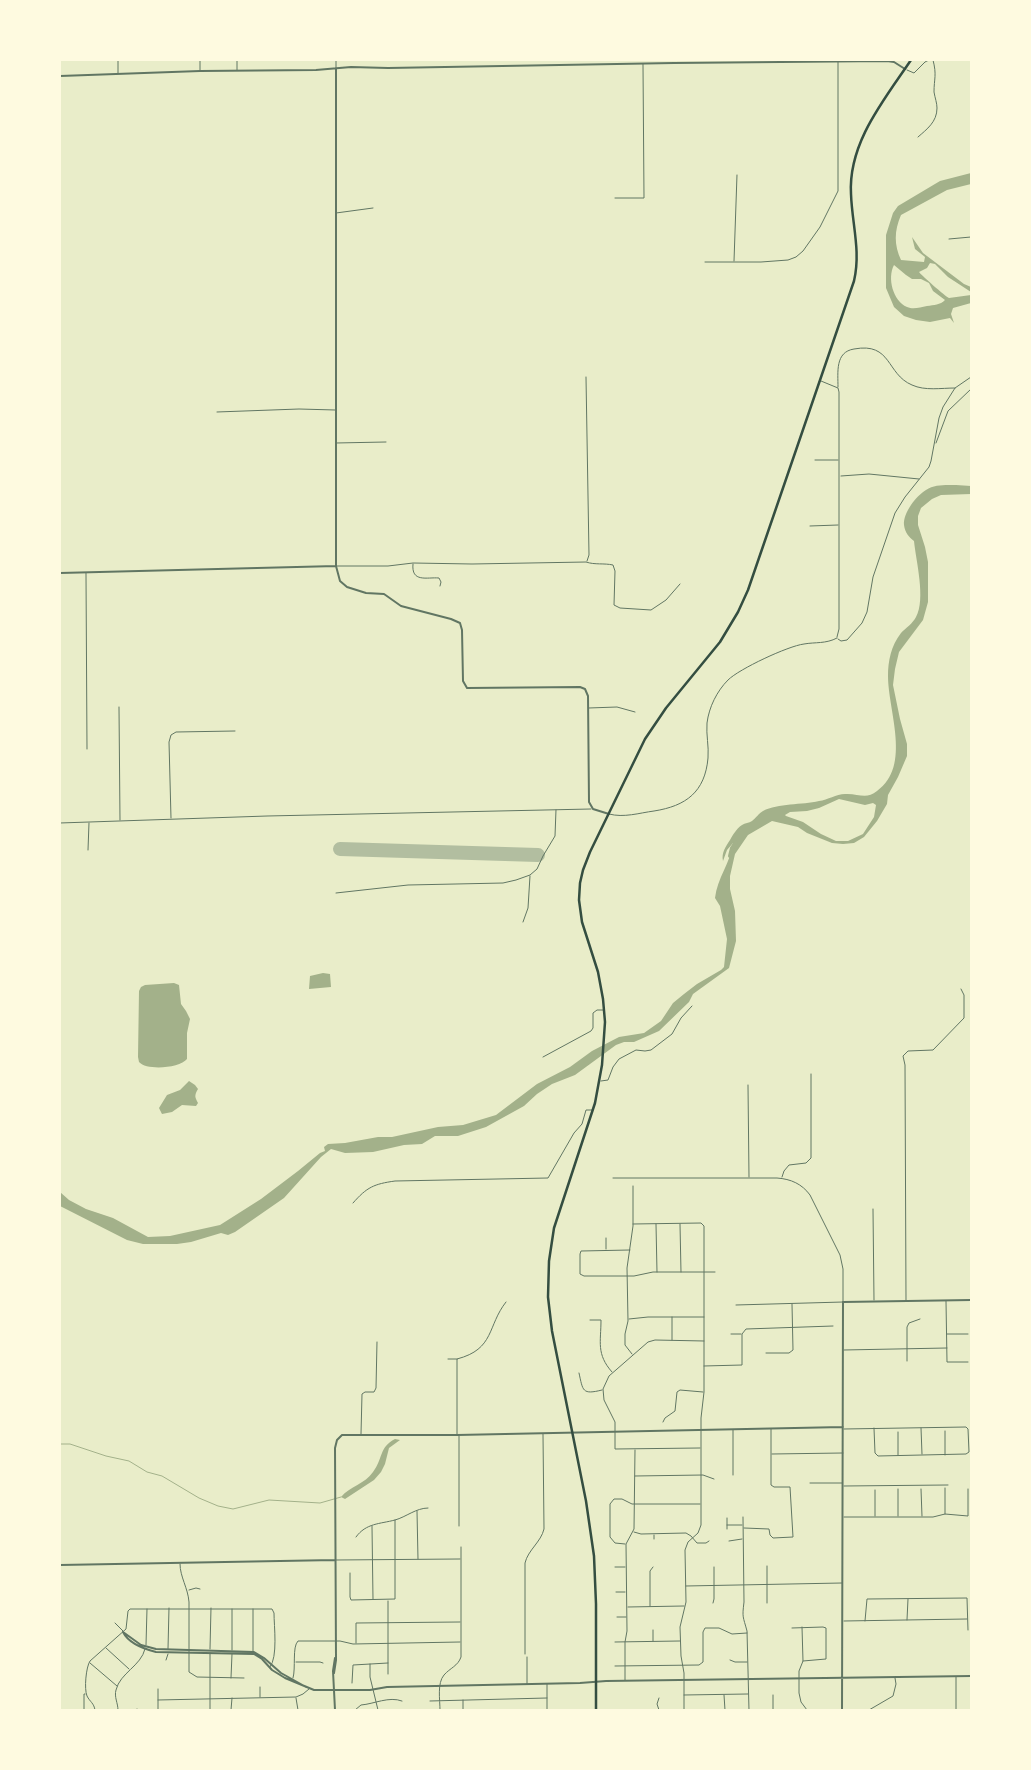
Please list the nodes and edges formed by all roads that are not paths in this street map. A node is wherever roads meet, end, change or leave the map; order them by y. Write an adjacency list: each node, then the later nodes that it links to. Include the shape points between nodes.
1 (118, 60): 18 (street)
2 (200, 60): 16 (street)
3 (237, 60): 17 (street)
4 (336, 60): 14 (street)
5 (626, 60): 12 (street)
6 (911, 60): 15 (main road)
7 (929, 60): 15 (street, via 914,73)
8 (933, 60): 20 (street, via 936,116)
9 (752, 61): 10 (street); 11 (street)
10 (838, 61): 15 (street, via 891,61); 28 (street, via 838,191 820,227 796,257)
11 (652, 62): 13 (street)
12 (626, 64): 13 (street); 14 (street)
13 (643, 64): 22 (street, via 644,198)
14 (336, 68): 17 (street); 24 (street)
15 (905, 69): 31 (main road, via 869,124 855,157 851,191 857,246 856,273)
16 (200, 71): 17 (street); 18 (street)
17 (236, 71)
18 (118, 74): 19 (street)
19 (60, 76)
20 (918, 137)
21 (736, 175): 28 (street)
22 (615, 198)
23 (374, 208): 24 (street)
24 (336, 213): 35 (street)
25 (971, 237): 26 (street)
26 (949, 239)
27 (706, 262): 28 (street)
28 (734, 262)
29 (586, 377): 46 (street, via 589,555)
30 (971, 377): 33 (street)
31 (821, 381): 32 (street); 61 (main road, via 738,612 715,650 649,732)
32 (838, 388): 33 (street, via 839,360 851,349 861,348 880,351 910,384); 41 (street)
33 (955, 388): 39 (street, via 939,418)
34 (971, 389): 39 (street, via 948,412)
35 (336, 410): 36 (street); 38 (street)
36 (216, 412)
37 (386, 442): 38 (street)
38 (336, 443): 48 (street)
39 (935, 443): 43 (street, via 929,467)
40 (815, 460): 41 (street)
41 (839, 460): 42 (street)
42 (840, 476): 43 (street, via 869,474); 45 (street)
43 (920, 479): 53 (street, via 904,497 895,514 874,577 867,612 847,640)
44 (810, 526): 45 (street)
45 (839, 526): 53 (street)
46 (586, 562): 47 (street); 51 (street, via 613,565 614,604 620,608 651,610 666,600)
47 (413, 563): 48 (street); 52 (street, via 414,575 428,580 439,578)
48 (336, 566): 49 (street); 55 (street, via 340,582 347,586 366,593 384,594 401,606 460,623 465,686 584,688 588,694)
49 (86, 573): 50 (street); 58 (street)
50 (60, 574)
51 (680, 584)
52 (440, 586)
53 (837, 638): 61 (street, via 826,643 805,643 787,649 737,673 724,685 708,716 706,771 694,793 673,807 621,816)
54 (119, 707): 63 (street)
55 (588, 708): 56 (street, via 617,707); 59 (street, via 589,802)
56 (635, 712)
57 (235, 731): 62 (street, via 176,732 171,735)
58 (87, 749)
59 (592, 808): 60 (street); 61 (street)
60 (556, 810): 62 (street); 67 (street, via 554,840)
61 (609, 814): 72 (main road, via 583,870 579,895 582,922 598,972)
62 (171, 819): 63 (street)
63 (120, 820): 64 (street)
64 (89, 822): 65 (street); 66 (street)
65 (60, 823)
66 (88, 850)
67 (530, 875): 68 (street, via 503,883 408,885); 69 (street, via 528,908)
68 (336, 893)
69 (523, 922)
70 (961, 989): 98 (street, via 964,1018 933,1050 908,1051 903,1056)
71 (692, 1006): 75 (street, via 672,1034 651,1050 636,1050 624,1056 615,1063 608,1080)
72 (604, 1010): 73 (street, via 593,1014 591,1031); 75 (main road)
73 (543, 1057)
74 (811, 1074): 80 (street, via 811,1158 806,1163 789,1165)
75 (600, 1082): 77 (main road)
76 (748, 1085): 79 (street)
77 (592, 1110): 82 (street, via 586,1110 582,1124 548,1178 395,1181 367,1188); 141 (main road, via 556,1219 548,1268 551,1325)
78 (613, 1178): 79 (street)
79 (749, 1178): 80 (street)
80 (782, 1178): 100 (street, via 797,1183 810,1195 838,1248)
81 (633, 1186): 86 (street)
82 (353, 1203)
83 (873, 1209): 97 (street)
84 (656, 1223): 85 (street); 86 (street); 90 (street)
85 (680, 1223): 91 (street); 92 (street, via 704,1224)
86 (633, 1224): 89 (street)
87 (606, 1238): 88 (street)
88 (606, 1250): 89 (street); 94 (street, via 580,1252 581,1275)
89 (630, 1250): 94 (street)
90 (657, 1272): 91 (street); 94 (street)
91 (680, 1272): 92 (street)
92 (704, 1272): 93 (street); 104 (street)
93 (715, 1272)
94 (627, 1276): 105 (street)
95 (946, 1300): 96 (street); 98 (street); 112 (street)
96 (971, 1300)
97 (874, 1301): 98 (street); 100 (street)
98 (906, 1301)
99 (506, 1302): 123 (street, via 485,1342 472,1353)
100 (843, 1302): 102 (street); 119 (street)
101 (736, 1304): 102 (street)
102 (792, 1304): 109 (street)
103 (672, 1316): 104 (street); 105 (street); 114 (street)
104 (704, 1317): 115 (street)
105 (628, 1319): 121 (street, via 625,1344)
106 (920, 1319): 118 (street, via 907,1326)
107 (590, 1320): 127 (street, via 601,1320 602,1357)
108 (833, 1326): 109 (street)
109 (792, 1327): 111 (street, via 746,1329); 120 (street, via 791,1352)
110 (731, 1334): 111 (street)
111 (742, 1334): 126 (street, via 742,1365)
112 (947, 1334): 113 (street); 117 (street)
113 (968, 1334)
114 (672, 1340): 115 (street); 121 (street, via 650,1341)
115 (704, 1341): 126 (street)
116 (377, 1342): 142 (street, via 376,1388 374,1392 362,1394)
117 (947, 1348): 118 (street); 125 (street, via 947,1362)
118 (906, 1349): 119 (street); 124 (street)
119 (843, 1350): 133 (street)
120 (766, 1353)
121 (633, 1355): 127 (street)
122 (448, 1359): 123 (street)
123 (457, 1359): 144 (street)
124 (907, 1361)
125 (968, 1362)
126 (704, 1366): 130 (street)
127 (613, 1372): 129 (street, via 606,1379)
128 (579, 1373): 129 (street, via 586,1392)
129 (603, 1390): 139 (street, via 604,1400 615,1422)
130 (704, 1392): 131 (street, via 677,1392 674,1411); 136 (street)
131 (663, 1422)
132 (771, 1428): 133 (street); 137 (street); 147 (street)
133 (843, 1428): 134 (street); 148 (street)
134 (874, 1428): 135 (street); 151 (street, via 875,1456)
135 (921, 1428): 149 (street); 150 (street, via 968,1428 969,1452)
136 (700, 1429): 137 (street); 139 (street); 145 (street)
137 (733, 1429): 154 (street)
138 (945, 1431): 150 (street)
139 (615, 1432): 141 (street); 146 (street, via 615,1449)
140 (898, 1432): 151 (street)
141 (572, 1433): 143 (street); 287 (main road, via 594,1556)
142 (361, 1434): 144 (street); 196 (street, via 342,1435 335,1448)
143 (543, 1434): 144 (street); 258 (street, via 544,1529 525,1563)
144 (458, 1435): 179 (street)
145 (700, 1448): 146 (street); 153 (street)
146 (635, 1449): 152 (street)
147 (772, 1453): 148 (street); 180 (street, via 772,1486 790,1487 792,1537 771,1537 769,1529)
148 (843, 1454): 157 (street)
149 (922, 1455): 150 (street); 151 (street)
150 (945, 1455)
151 (898, 1456)
152 (635, 1476): 153 (street); 164 (street)
153 (701, 1476): 155 (street); 165 (street)
154 (733, 1476)
155 (714, 1479)
156 (810, 1483): 157 (street)
157 (843, 1484): 158 (street); 170 (street)
158 (948, 1485)
159 (945, 1488): 168 (street)
160 (898, 1489): 172 (street)
161 (921, 1489): 173 (street)
162 (968, 1489): 168 (street, via 968,1516)
163 (874, 1490): 171 (street)
164 (635, 1504): 165 (street); 182 (street); 190 (street, via 619,1498 612,1500 610,1507 610,1538 612,1542)
165 (701, 1504): 185 (street, via 700,1527)
166 (428, 1508): 167 (street)
167 (417, 1510): 175 (street); 195 (street)
168 (945, 1514): 173 (street)
169 (743, 1517): 177 (street)
170 (843, 1517): 171 (street); 205 (street)
171 (875, 1517): 172 (street)
172 (898, 1517): 173 (street)
173 (922, 1517)
174 (727, 1518): 176 (street)
175 (395, 1520): 178 (street); 194 (street)
176 (727, 1525): 177 (street); 181 (street)
177 (743, 1525): 180 (street)
178 (372, 1526): 184 (street); 193 (street)
179 (459, 1526)
180 (743, 1528): 187 (street)
181 (727, 1529)
182 (634, 1532): 183 (street); 190 (street)
183 (654, 1534): 185 (street, via 686,1534); 186 (street)
184 (356, 1537)
185 (692, 1538): 188 (street, via 697,1543); 208 (street, via 685,1550)
186 (654, 1539)
187 (743, 1539): 189 (street); 207 (street)
188 (709, 1541)
189 (729, 1541)
190 (626, 1544): 201 (street)
191 (461, 1548): 192 (street)
192 (461, 1558): 195 (street); 234 (street)
193 (373, 1559): 194 (street); 196 (street); 215 (street)
194 (395, 1559): 195 (street); 216 (street, via 395,1599)
195 (418, 1559)
196 (335, 1560): 197 (street); 243 (street)
197 (180, 1562): 198 (street); 211 (street, via 180,1574)
198 (60, 1565)
199 (767, 1566): 206 (street)
200 (616, 1567): 201 (street)
201 (626, 1567): 213 (street)
202 (652, 1567): 219 (street)
203 (714, 1567): 209 (street)
204 (350, 1572): 215 (street, via 351,1599)
205 (842, 1583): 206 (street); 232 (street)
206 (767, 1584): 207 (street); 217 (street)
207 (743, 1585): 209 (street); 242 (street, via 742,1619)
208 (685, 1586): 209 (street); 220 (street)
209 (714, 1586): 218 (street)
210 (200, 1589): 211 (street)
211 (187, 1590): 224 (street)
212 (616, 1592): 213 (street)
213 (626, 1592): 221 (street)
214 (908, 1599): 230 (street, via 968,1598); 231 (street); 233 (street, via 866,1600)
215 (373, 1600): 216 (street)
216 (388, 1600): 236 (street)
217 (767, 1602)
218 (712, 1603)
219 (650, 1606): 220 (street); 221 (street)
220 (685, 1606): 245 (street)
221 (627, 1607): 229 (street)
222 (147, 1608): 223 (street); 241 (street, via 128,1609 127,1627); 252 (street)
223 (168, 1608): 224 (street); 253 (street)
224 (190, 1608): 225 (street); 254 (street)
225 (211, 1608): 226 (street); 255 (street)
226 (232, 1608): 227 (street); 256 (street)
227 (254, 1608): 257 (street); 270 (street, via 273,1609 274,1656)
228 (616, 1617): 229 (street)
229 (627, 1617): 248 (street)
230 (968, 1619): 231 (street); 240 (street)
231 (908, 1620): 233 (street)
232 (843, 1621): 233 (street); 276 (street)
233 (865, 1621)
234 (460, 1622): 236 (street); 246 (street)
235 (115, 1623): 241 (street)
236 (388, 1623): 249 (street); 250 (street, via 356,1623)
237 (802, 1627): 238 (street); 262 (street); 262 (street, via 826,1627 826,1659)
238 (792, 1628)
239 (653, 1630): 244 (street)
240 (968, 1630)
241 (123, 1632): 251 (street); 252 (street, via 127,1638)
242 (747, 1633): 265 (street); 269 (street, via 732,1634 721,1628 705,1628 703,1663)
243 (335, 1641): 250 (street); 264 (street, via 296,1641); 297 (street)
244 (653, 1641): 245 (street); 248 (street)
245 (680, 1641): 269 (street)
246 (460, 1642): 249 (street); 292 (street, via 459,1662 443,1677)
247 (615, 1642): 248 (street)
248 (624, 1642): 272 (street)
249 (388, 1643): 250 (street); 268 (street)
250 (356, 1644)
251 (106, 1647): 263 (street); 273 (street)
252 (146, 1648): 253 (street); 273 (street)
253 (168, 1651): 254 (street); 260 (street)
254 (189, 1651): 255 (street); 277 (street, via 188,1669 191,1674 197,1678)
255 (210, 1652): 256 (street); 277 (street)
256 (232, 1652): 257 (street); 278 (street)
257 (253, 1653): 270 (street)
258 (525, 1654)
259 (527, 1657): 289 (street)
260 (166, 1660)
261 (730, 1660): 265 (street)
262 (803, 1661): 280 (street, via 798,1671)
263 (89, 1662): 291 (street); 298 (street)
264 (295, 1662): 266 (street); 284 (street)
265 (747, 1662): 282 (street)
266 (323, 1663)
267 (370, 1664): 268 (street); 288 (street, via 353,1665); 296 (street)
268 (388, 1664): 274 (street)
269 (682, 1665): 272 (street); 285 (street)
270 (271, 1666): 284 (street, via 275,1672)
271 (616, 1666): 272 (street)
272 (625, 1666): 286 (street)
273 (130, 1670): 291 (street)
274 (388, 1674)
275 (971, 1676): 281 (street)
276 (842, 1677): 280 (street); 283 (street); 335 (street)
277 (210, 1678): 278 (street); 308 (street)
278 (231, 1678): 279 (street)
279 (244, 1678)
280 (799, 1678): 282 (street); 334 (street, via 799,1696)
281 (956, 1678): 283 (street); 337 (street)
282 (748, 1679): 285 (street); 300 (street)
283 (895, 1679): 336 (street, via 892,1697)
284 (292, 1680): 294 (street)
285 (684, 1680): 286 (street); 301 (street)
286 (626, 1681): 287 (street)
287 (596, 1682): 290 (street); 328 (main road)
288 (352, 1683)
289 (527, 1684): 290 (street); 292 (street)
290 (547, 1684): 306 (street)
291 (117, 1686): 319 (street)
292 (441, 1686): 296 (street); 309 (street)
293 (260, 1687): 305 (street)
294 (308, 1688): 297 (street); 303 (street)
295 (158, 1689): 311 (street)
296 (373, 1689): 297 (street); 314 (street)
297 (334, 1691): 315 (street)
298 (86, 1694): 317 (street); 318 (street, via 94,1703)
299 (724, 1694): 300 (street); 301 (street); 331 (street)
300 (748, 1694): 332 (street)
301 (684, 1695): 330 (street)
302 (773, 1695): 333 (street)
303 (296, 1697): 305 (street); 323 (street)
304 (232, 1698): 305 (street); 308 (street); 322 (street)
305 (260, 1698)
306 (547, 1698): 310 (street); 327 (street)
307 (659, 1698): 329 (street)
308 (210, 1699): 311 (street); 321 (street)
309 (440, 1699): 310 (street); 313 (street); 326 (street)
310 (464, 1699): 316 (street)
311 (158, 1700): 320 (street)
312 (402, 1701): 314 (street)
313 (430, 1701)
314 (376, 1703): 324 (street, via 360,1705); 325 (street)
315 (334, 1709)
316 (463, 1709)
317 (84, 1710)
318 (95, 1710)
319 (118, 1710)
320 (158, 1710)
321 (210, 1710)
322 (231, 1710)
323 (298, 1710)
324 (356, 1710)
325 (378, 1710)
326 (440, 1710)
327 (547, 1710)
328 (596, 1710)
329 (658, 1710)
330 (684, 1710)
331 (725, 1710)
332 (749, 1710)
333 (773, 1710)
334 (805, 1710)
335 (842, 1710)
336 (869, 1710)
337 (956, 1710)

